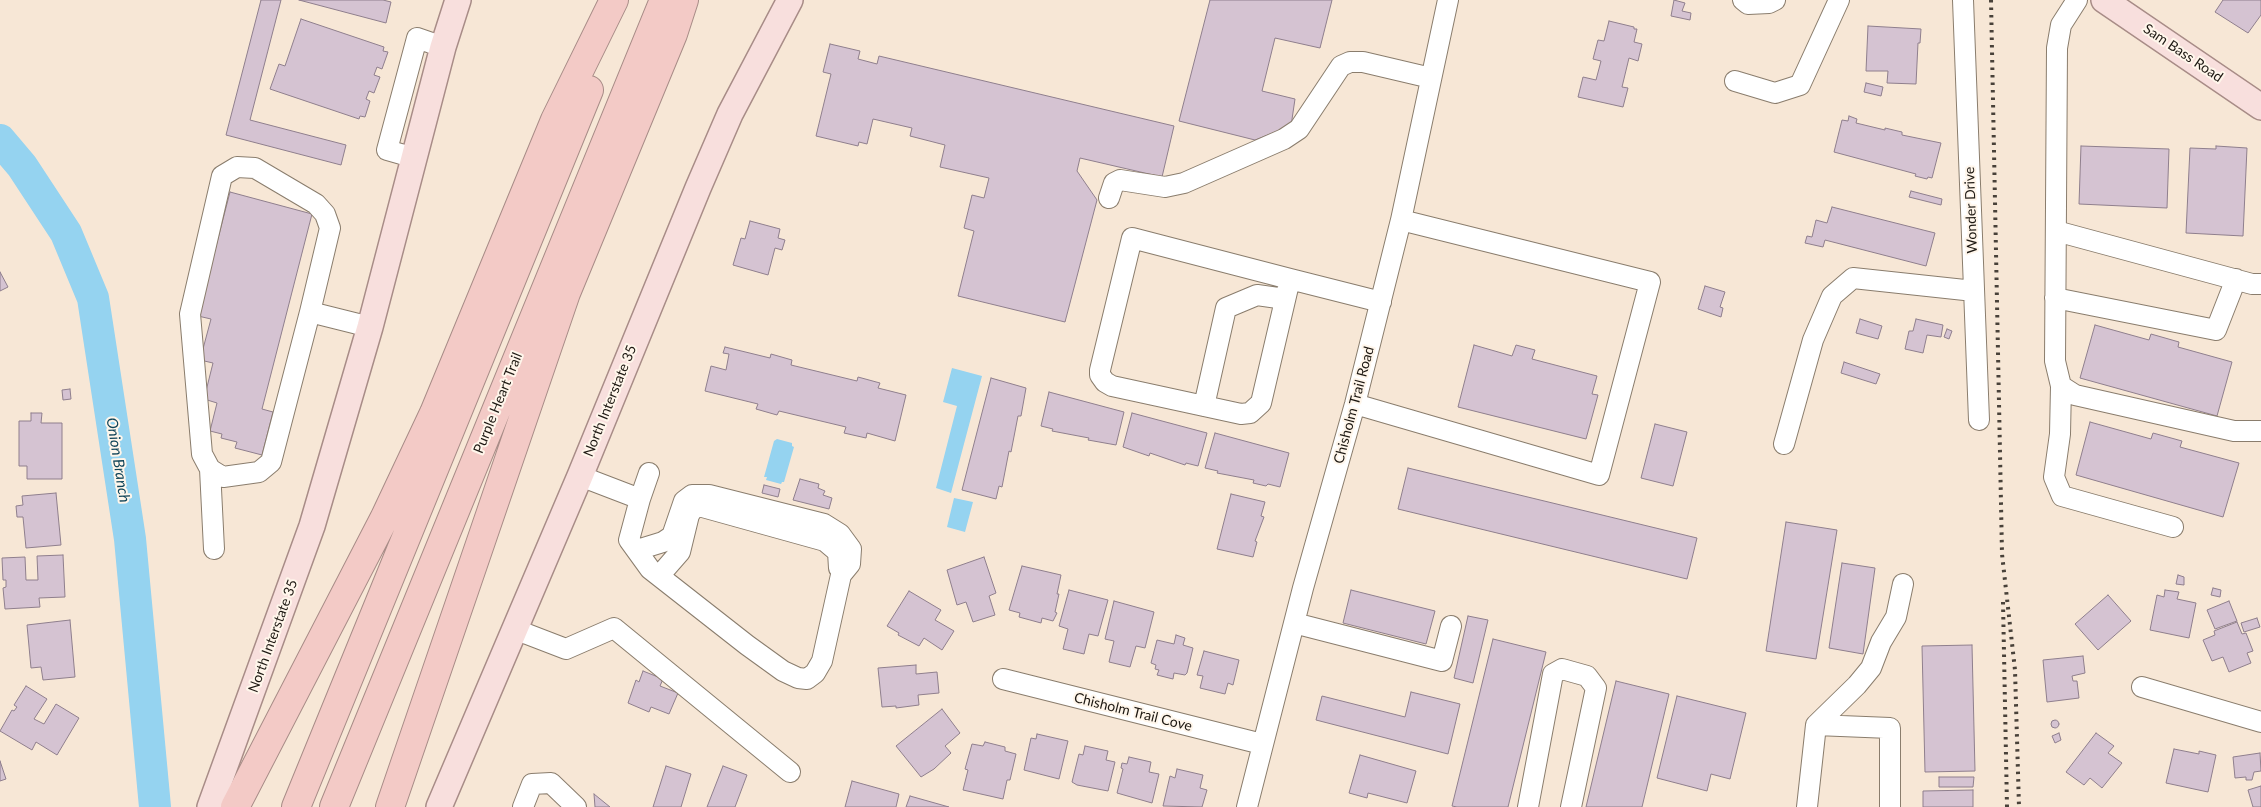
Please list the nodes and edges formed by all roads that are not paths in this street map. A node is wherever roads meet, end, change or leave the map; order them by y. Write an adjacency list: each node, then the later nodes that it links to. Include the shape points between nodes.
1 (458, 0): 28 (main road, North Interstate 35)
2 (614, 0): 55 (highway, via 555,120 434,413 385,517)
3 (624, 0): 56 (highway)
4 (664, 0): 57 (highway, Purple Heart Trail)
5 (684, 0): 58 (highway, via 566,293)
6 (790, 0): 37 (main road, North Interstate 35, via 730,114)
7 (1448, 0): 14 (street, Chisholm Trail Road)
8 (1743, 0): 9 (street, via 1748,4)
9 (1775, 0)
10 (1839, 0): 15 (street, via 1800,85 1775,93)
11 (1963, 0): 23 (street, Wonder Drive)
12 (2076, 0): 19 (street, via 2061,25 2057,48)
13 (2118, 4): 16 (main road, Sam Bass Road)
14 (1431, 78): 17 (street, via 1363,62 1350,62 1341,66 1298,130 1284,139 1184,183 1165,187 1120,180 1114,183); 18 (street, Chisholm Trail Road)
15 (1735, 81)
16 (2261, 106)
17 (1108, 198)
18 (1401, 220): 26 (street, Chisholm Trail Road); 30 (street, via 1650,282 1599,474)
19 (2056, 231): 21 (street); 24 (street)
20 (1290, 279): 25 (street); 26 (street); 31 (street, via 1132,238 1100,375 1112,386)
21 (2236, 279): 22 (street); 24 (street, via 2216,330)
22 (2261, 284)
23 (1974, 291): 32 (street, Wonder Drive); 34 (street, via 1853,278 1832,296 1813,340)
24 (2055, 298): 29 (street, via 2055,361)
25 (1285, 299): 31 (street, via 1257,294 1226,308); 31 (street, via 1261,403 1256,410 1241,414)
26 (1381, 302): 30 (street, Chisholm Trail Road)
27 (310, 312): 28 (street); 35 (street, via 271,462 259,472 222,478); 35 (street, via 330,228 325,214 316,204 255,168 237,167 222,176 190,314 202,454)
28 (370, 327): 54 (main road, North Interstate 35, via 312,526)
29 (2061, 386): 33 (street, via 2075,395 2234,431); 39 (street, via 2060,434 2054,477 2062,496)
30 (1356, 404): 45 (street, Chisholm Trail Road)
31 (1204, 406)
32 (1979, 420)
33 (2261, 430)
34 (1784, 444)
35 (210, 469): 40 (street)
36 (649, 473): 38 (street)
37 (580, 476): 38 (street); 47 (main road, North Interstate 35)
38 (640, 499): 41 (street, via 629,540)
39 (2173, 527)
40 (214, 549)
41 (637, 550): 42 (street, via 672,536 684,501 692,495 709,495 824,524 840,534 851,549 850,564); 43 (street)
42 (841, 575): 43 (street, via 838,552 825,541 699,506 689,515 680,552); 43 (street, via 822,661 815,673 807,678 798,678 783,671)
43 (659, 576)
44 (1903, 584): 51 (street, via 1896,617 1871,668)
45 (1294, 623): 46 (street, via 1442,661); 52 (street, Chisholm Trail Road)
46 (1451, 626)
47 (514, 630): 53 (street, via 566,650 614,628); 59 (main road, North Interstate 35)
48 (1003, 680): 52 (street, Chisholm Trail Cove)
49 (2142, 688): 50 (street)
50 (2261, 722)
51 (1816, 725): 65 (street); 66 (street, via 1890,728)
52 (1262, 744): 62 (street, Chisholm Trail Road)
53 (790, 772)
54 (210, 807)
55 (235, 807)
56 (296, 807)
57 (334, 807)
58 (390, 807)
59 (439, 807)
60 (523, 807): 61 (street, via 532,784 551,783)
61 (576, 807)
62 (1247, 807)
63 (1528, 807): 64 (street, via 1552,674 1562,669 1587,676 1596,688)
64 (1570, 807)
65 (1807, 807)
66 (1890, 807)

